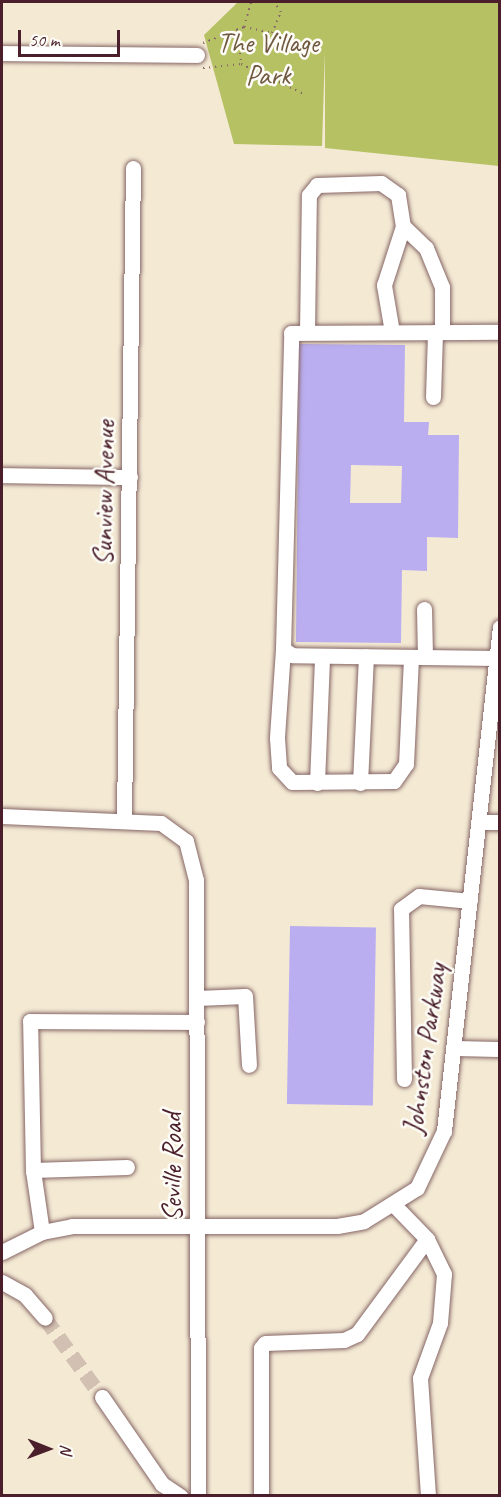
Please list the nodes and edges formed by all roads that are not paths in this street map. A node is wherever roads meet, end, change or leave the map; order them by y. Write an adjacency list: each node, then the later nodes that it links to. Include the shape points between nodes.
1 (2, 53): 2 (street)
2 (201, 55)
3 (133, 168): 11 (street, Sunview Avenue)
4 (404, 226): 5 (street, via 398,195 381,183 317,185 309,195); 6 (street, via 384,285); 7 (street, via 426,248 442,287)
5 (307, 332): 6 (street); 14 (street, via 289,337)
6 (392, 332): 7 (street)
7 (439, 332): 8 (street); 9 (street)
8 (500, 332)
9 (433, 397)
10 (2, 476): 11 (street)
11 (130, 477): 23 (street, Sunview Avenue)
12 (424, 609): 17 (street)
13 (500, 627): 18 (street, Johnston Parkway)
14 (283, 649): 15 (street, via 292,655); 20 (street, via 279,768 292,782)
15 (322, 656): 16 (street); 20 (street)
16 (366, 656): 17 (street); 21 (street)
17 (418, 657): 18 (street); 21 (street, via 406,764 394,781)
18 (496, 658): 19 (street, Johnston Parkway)
19 (496, 690): 24 (street, Johnston Parkway)
20 (317, 783): 21 (street)
21 (360, 783)
22 (2, 816): 23 (street)
23 (124, 818): 27 (street, Seville Road, via 161,823 186,840 196,880)
24 (479, 822): 25 (street); 26 (street, Johnston Parkway)
25 (500, 822)
26 (470, 901): 29 (street, Johnston Parkway); 32 (street, via 419,896 401,909)
27 (197, 998): 28 (street, Seville Road); 31 (street, via 245,996)
28 (197, 1022): 34 (street, via 30,1021); 36 (street, Seville Road)
29 (453, 1048): 30 (street); 35 (street, Johnston Parkway, via 444,1131 432,1165 417,1188)
30 (500, 1049)
31 (249, 1065)
32 (404, 1078)
33 (127, 1167): 34 (street)
34 (33, 1171): 37 (street)
35 (395, 1206): 36 (street, Johnston Parkway, via 364,1221 337,1226); 38 (street)
36 (198, 1224): 37 (street, Johnston Parkway, via 72,1226); 44 (street, Seville Road)
37 (42, 1232): 39 (street, Johnston Parkway)
38 (427, 1239): 45 (street, via 357,1334 344,1340 265,1343 261,1348); 46 (street, via 444,1274 440,1323 420,1378)
39 (2, 1252)
40 (2, 1282): 41 (street, via 25,1295)
41 (45, 1318)
42 (102, 1396): 43 (street, via 162,1484)
43 (180, 1496)
44 (198, 1496)
45 (261, 1496)
46 (428, 1496)

